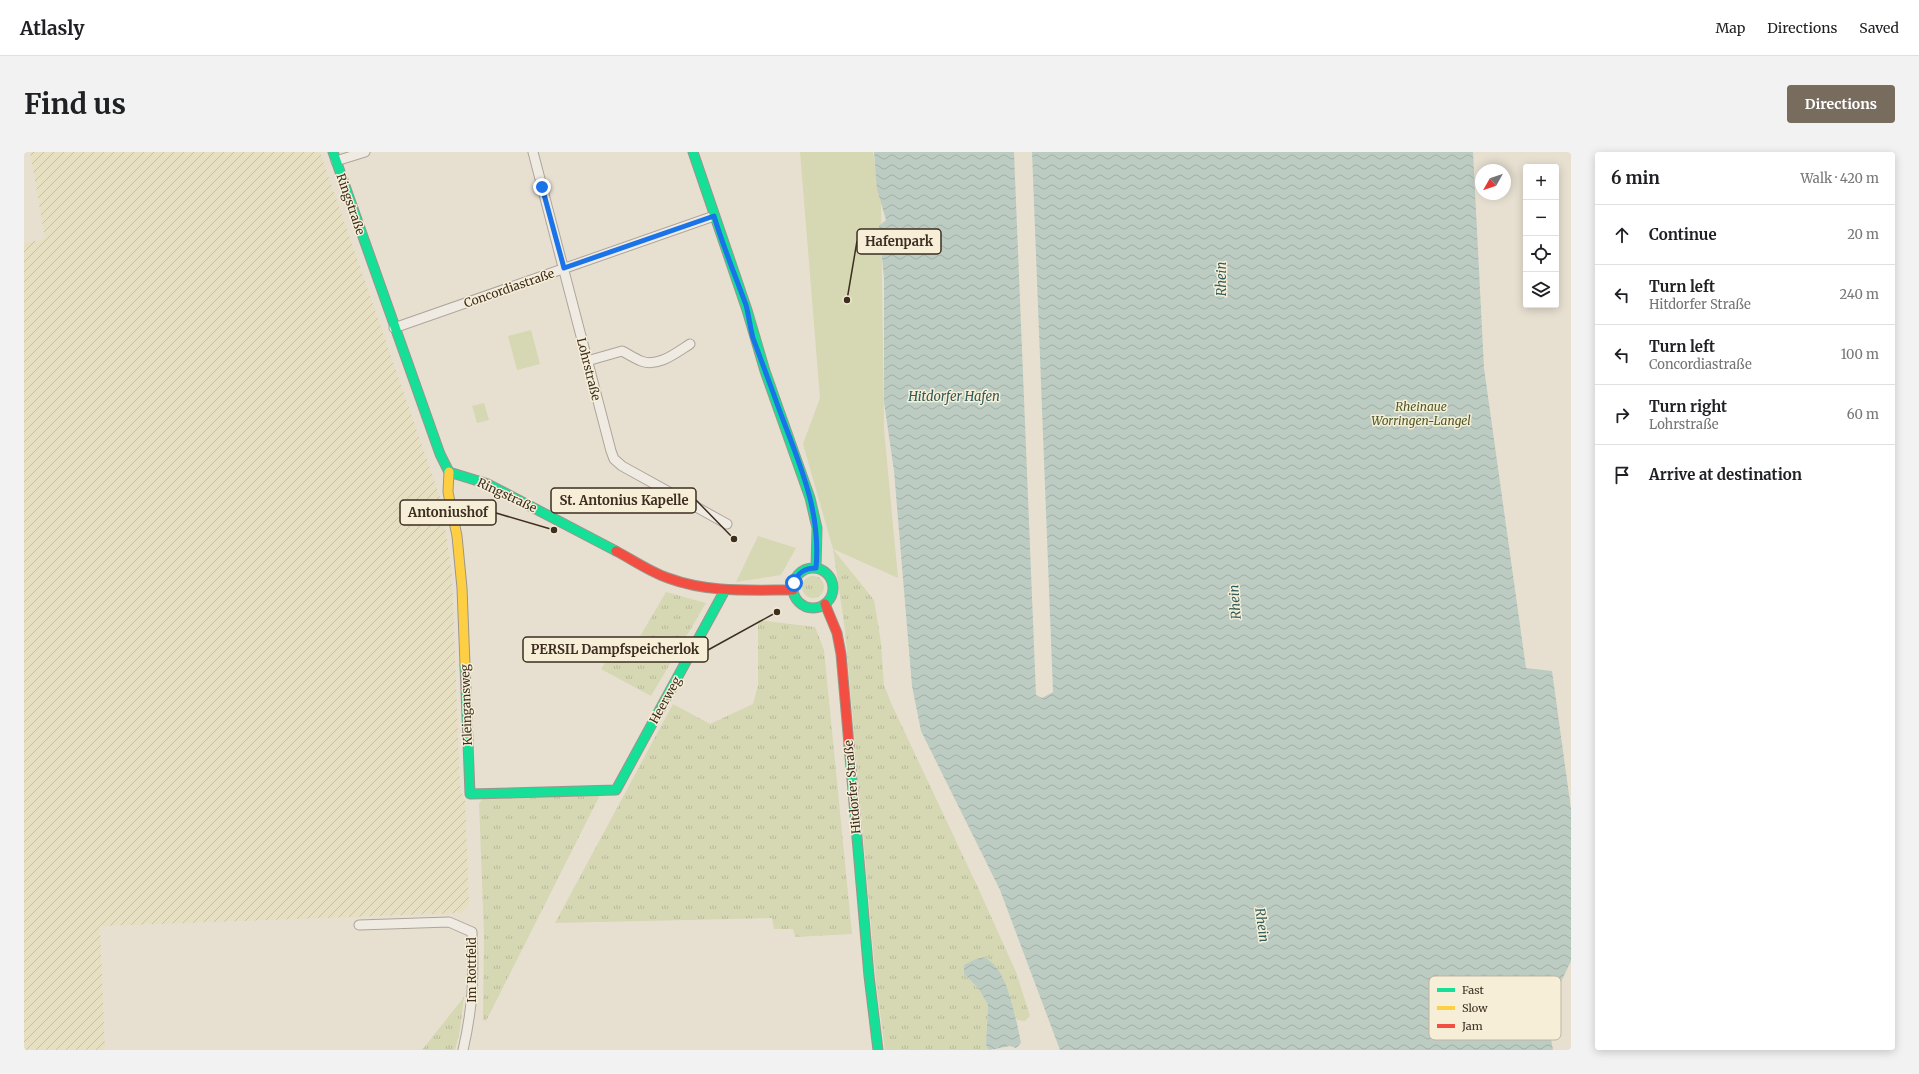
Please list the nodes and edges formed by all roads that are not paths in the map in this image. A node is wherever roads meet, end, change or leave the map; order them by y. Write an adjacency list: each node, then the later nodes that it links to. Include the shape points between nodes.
1 (333, 152): 6 (street, Ringstraße)
2 (365, 152): 6 (street)
3 (533, 152): 8 (street, Lohrstraße)
4 (704, 152): 5 (street)
5 (694, 153): 7 (street)
6 (336, 161): 9 (street, Ringstraße)
7 (714, 216): 8 (street, Concordiastraße); 14 (street, via 812,504 817,527)
8 (564, 268): 9 (street, Concordiastraße); 11 (street, Lohrstraße)
9 (394, 328): 12 (street, Ringstraße)
10 (690, 344): 11 (street, via 668,358 655,362 643,362 622,351)
11 (587, 361): 13 (street, Lohrstraße, via 614,459 643,479)
12 (449, 472): 15 (street, Ringstraße, via 488,484 667,578 693,586); 18 (street, Kleingansweg, via 448,492 457,536 462,588 470,794)
13 (727, 524)
14 (816, 568): 16 (street, via 801,571 796,576); 17 (street, via 828,574 833,581 831,598)
15 (725, 590): 16 (street, Ringstraße); 18 (street, Heerweg)
16 (793, 590): 17 (street, via 798,601 808,607 820,607)
17 (825, 604): 21 (street, Hitdorfer Straße, via 838,633 841,654)
18 (616, 790)
19 (359, 924): 20 (street, Im Rottfeld, via 449,922 472,932 474,982)
20 (463, 1050)
21 (878, 1050)

